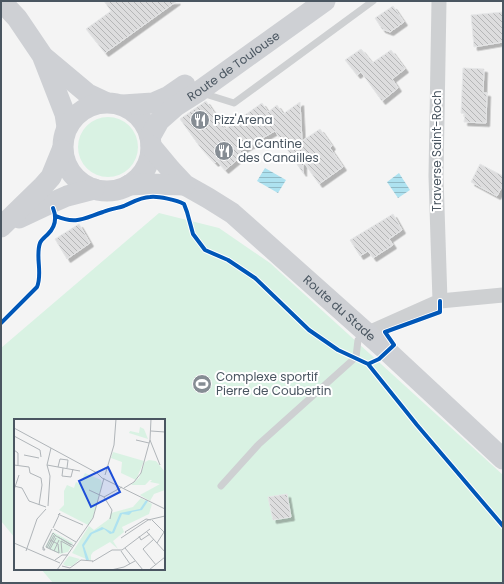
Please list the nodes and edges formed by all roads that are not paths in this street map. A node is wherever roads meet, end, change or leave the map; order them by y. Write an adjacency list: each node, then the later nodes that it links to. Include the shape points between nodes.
1 (1, 1): 6 (main road, via 17,18)
2 (310, 1): 8 (main road, Route de Toulouse, via 169,96 153,103)
3 (325, 1): 7 (main road, Route de Toulouse)
4 (374, 1): 7 (lane, via 234,103)
5 (438, 1): 17 (street, Traverse Saint-Roch, via 436,176)
6 (42, 55): 8 (main road, via 88,94); 9 (main road, via 65,114)
7 (198, 92): 10 (main road, Route de Toulouse, via 159,121)
8 (114, 104): 9 (main road, via 87,107 79,112); 10 (main road, via 132,111 140,118 146,127)
9 (67, 127): 11 (main road)
10 (150, 142): 12 (main road, via 150,158 138,178); 13 (main road, Route du Stade)
11 (62, 150): 14 (main road, via 69,170 84,185); 15 (main road, via 51,177)
12 (129, 185): 13 (main road, Route du Stade); 14 (main road, via 118,190)
13 (184, 185): 18 (main road, Route du Stade, via 232,213)
14 (94, 189): 15 (main road, via 67,196)
15 (2, 227)
16 (503, 295): 17 (street)
17 (440, 301): 18 (street)
18 (366, 334): 19 (main road, Route du Stade); 20 (lane, via 358,340 356,357 259,444)
19 (503, 459)
20 (220, 486)

